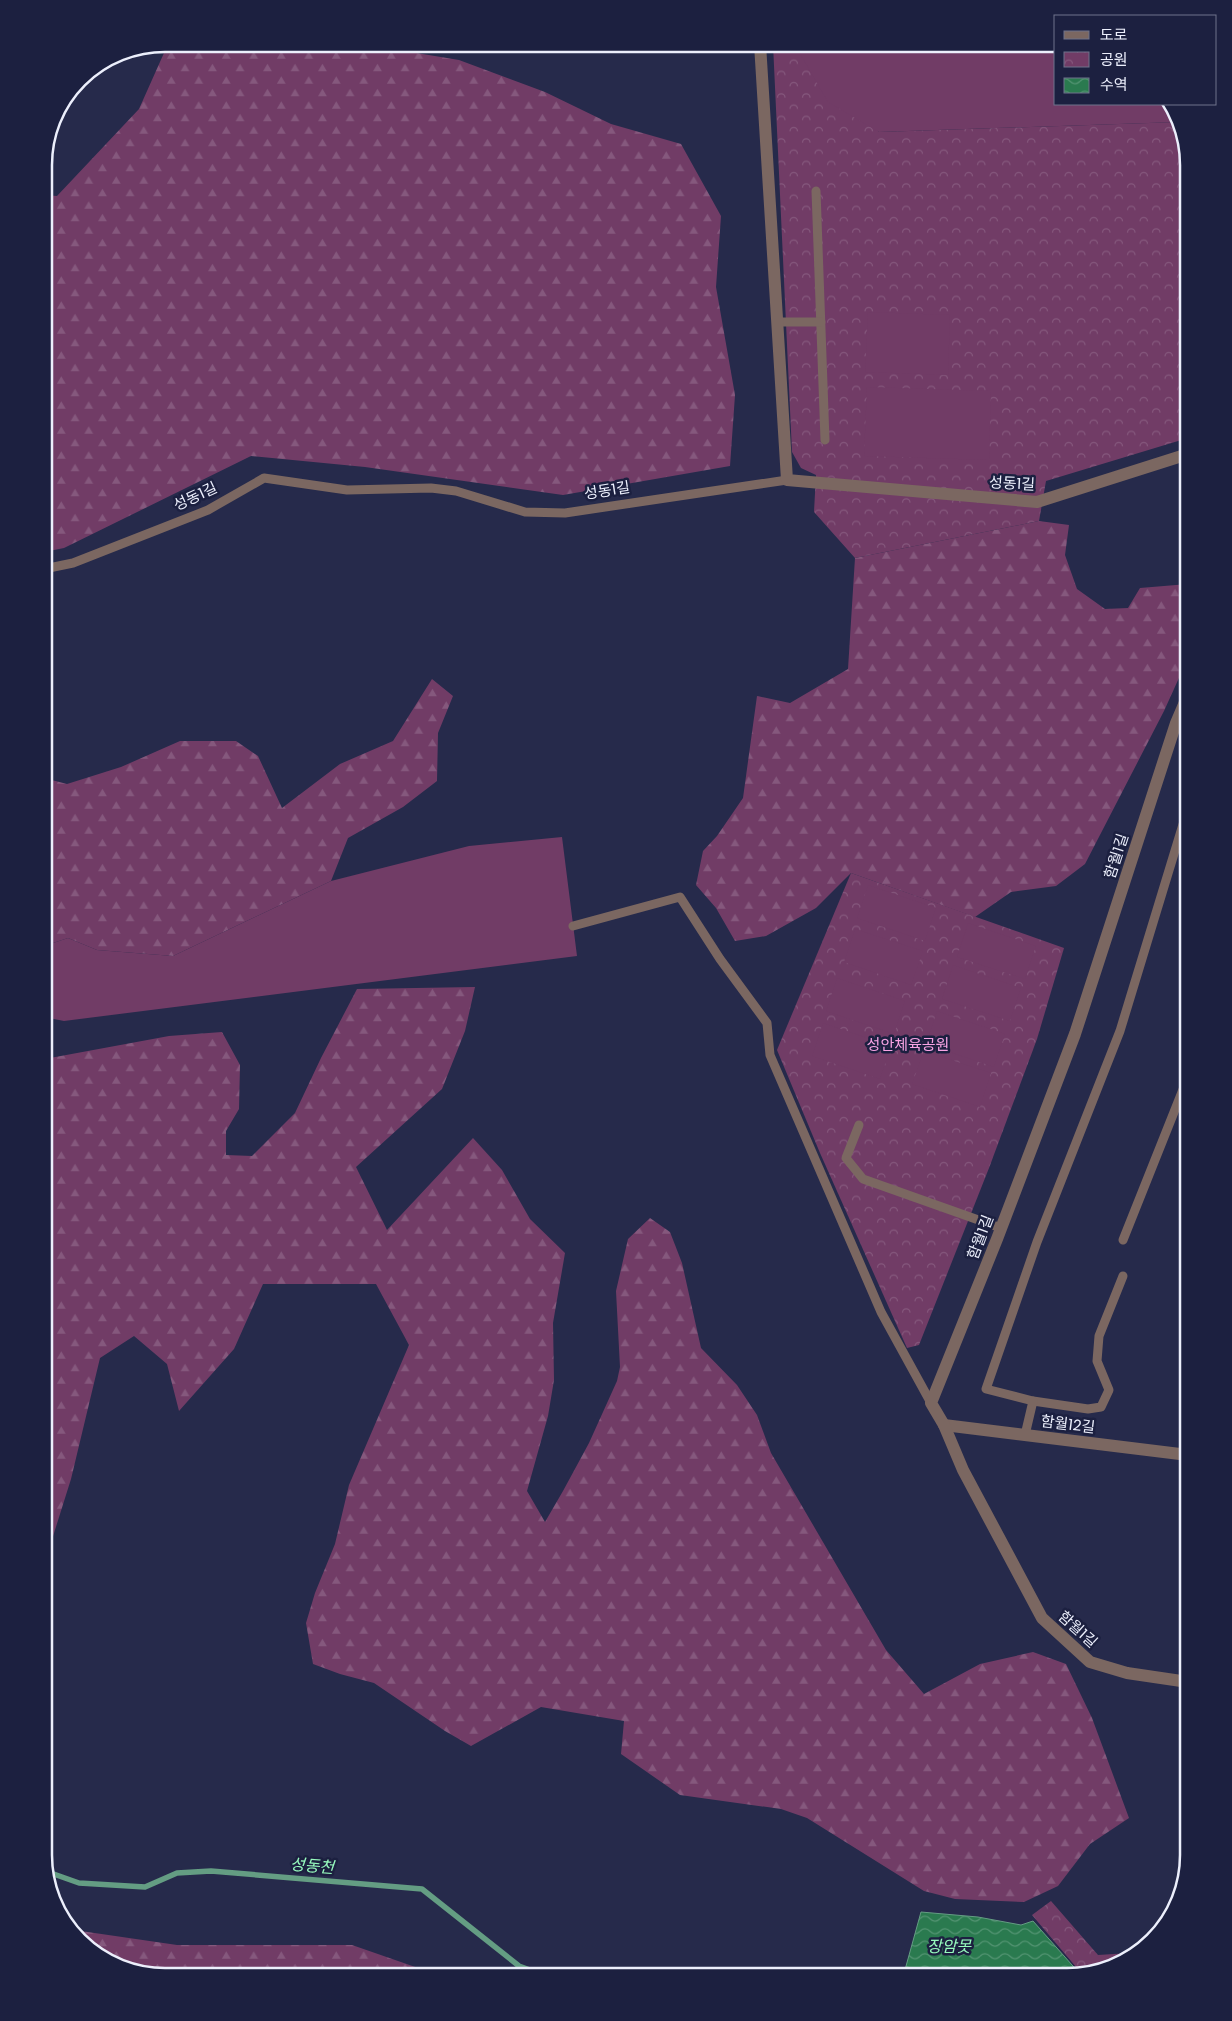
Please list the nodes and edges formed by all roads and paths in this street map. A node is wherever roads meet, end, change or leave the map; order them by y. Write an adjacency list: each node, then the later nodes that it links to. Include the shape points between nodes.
1 (761, 53): 3 (street)
2 (816, 191): 4 (lane)
3 (777, 322): 4 (lane); 7 (street)
4 (821, 322): 5 (lane)
5 (825, 440)
6 (1180, 457): 7 (street, 성동1길, via 1037,502)
7 (787, 480): 8 (lane, 성동1길, via 565,513 525,512 456,491 431,488 347,490 264,478 208,510 73,563)
8 (53, 567)
9 (1180, 730): 14 (street, 함월1길, via 1074,1034)
10 (1180, 834): 17 (lane, via 1120,1031 1037,1242 986,1389)
11 (573, 926): 18 (lane, via 680,897 767,1023 770,1055 869,1285)
12 (1180, 1097): 15 (lane)
13 (859, 1125): 14 (lane, via 846,1158 863,1179)
14 (1001, 1228): 18 (street, 함월1길)
15 (1123, 1240)
16 (1123, 1276): 17 (lane, via 1099,1336 1097,1361 1109,1390 1101,1407 1088,1410)
17 (1032, 1401): 20 (lane)
18 (931, 1404): 19 (street, 함월1길)
19 (944, 1425): 20 (street, 함월12길); 22 (street, 함월1길, via 963,1470 1042,1618 1090,1662)
20 (1025, 1435): 21 (street, 함월12길)
21 (1180, 1453)
22 (1180, 1681)

